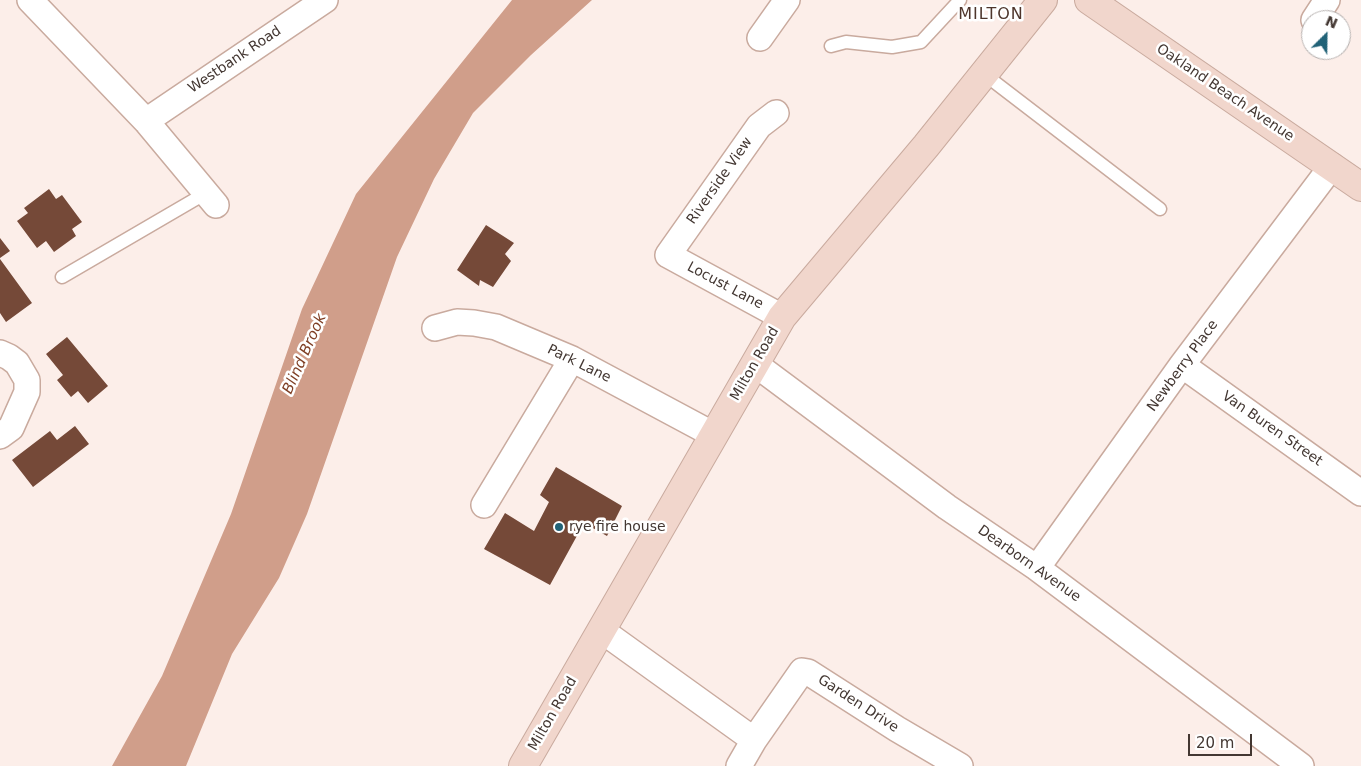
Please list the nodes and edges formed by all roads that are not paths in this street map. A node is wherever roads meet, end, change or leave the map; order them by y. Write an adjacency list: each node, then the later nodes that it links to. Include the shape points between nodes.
1 (30, 0): 11 (street)
2 (325, 0): 11 (street, Westbank Road)
3 (787, 0): 7 (street)
4 (960, 0): 8 (lane, via 921,42 892,47 846,42)
5 (1043, 0): 9 (street, Milton Road)
6 (1089, 0): 12 (street, Oakland Beach Avenue)
7 (760, 38)
8 (831, 46)
9 (984, 74): 15 (lane); 18 (street, Milton Road)
10 (776, 112): 16 (street, Riverside View, via 759,126)
11 (146, 121): 14 (street)
12 (1332, 166): 13 (street, Oakland Beach Avenue); 23 (street, Newberry Place)
13 (1361, 187)
14 (211, 199): 17 (lane)
15 (1160, 209)
16 (668, 255): 18 (street, Locust Lane)
17 (62, 277)
18 (782, 317): 22 (street, Milton Road)
19 (435, 328): 21 (street, Park Lane, via 458,322 496,327)
20 (0, 353): 25 (street, via 17,363 27,380 27,392 11,428)
21 (572, 359): 24 (street, Park Lane); 27 (street)
22 (755, 364): 24 (street, Milton Road); 28 (street, Dearborn Avenue, via 947,507)
23 (1182, 366): 26 (street, Van Buren Street); 28 (street, Newberry Place)
24 (714, 435): 29 (street, Milton Road)
25 (0, 436)
26 (1361, 493)
27 (484, 506)
28 (1037, 568): 34 (street, Dearborn Avenue)
29 (602, 630): 30 (street); 31 (street, Milton Road)
30 (754, 740): 32 (street, Garden Drive); 33 (street, Garden Drive, via 802,671)
31 (523, 766)
32 (739, 766)
33 (960, 766)
34 (1301, 766)

